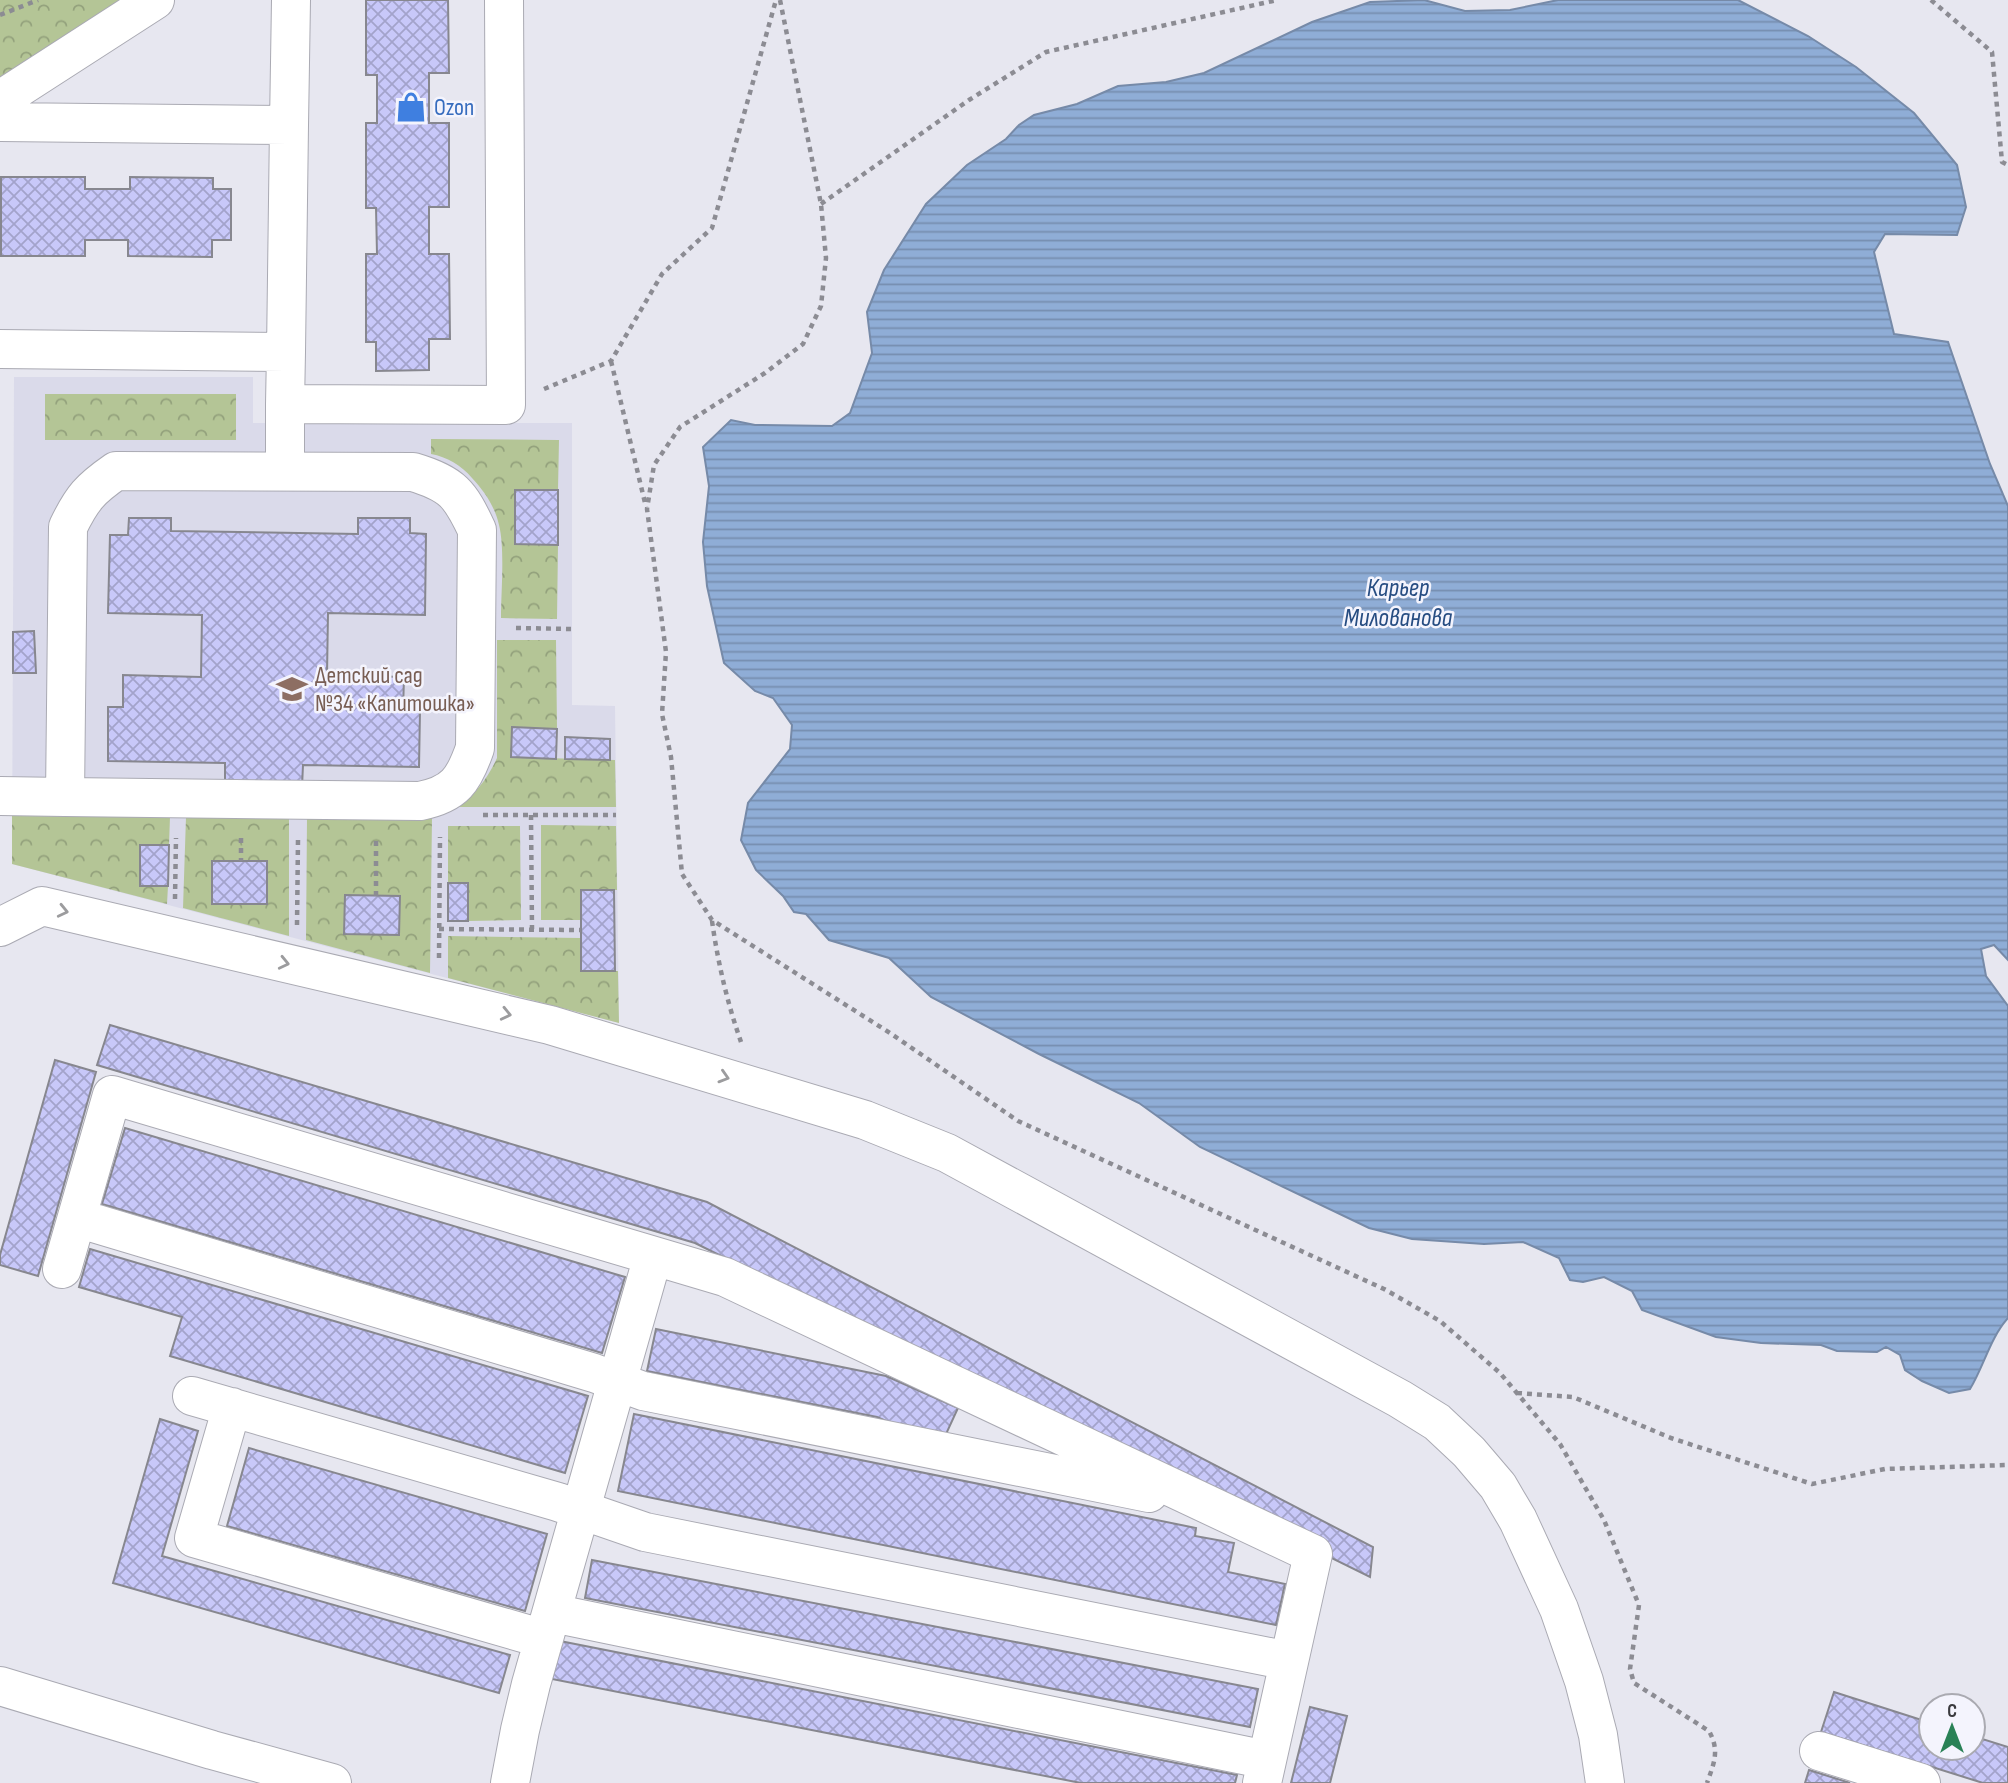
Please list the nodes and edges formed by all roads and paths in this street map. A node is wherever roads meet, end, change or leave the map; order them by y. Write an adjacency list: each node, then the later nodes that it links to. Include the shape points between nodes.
1 (38, 0): 8 (path)
2 (156, 0): 9 (street)
3 (291, 0): 11 (street)
4 (504, 0): 18 (street)
5 (778, 0): 13 (path); 16 (path, via 712,228 662,274)
6 (1277, 0): 13 (path, via 1046,52)
7 (1931, 0): 12 (path, via 1992,52 2001,162)
8 (0, 15)
9 (0, 100)
10 (0, 122): 11 (street)
11 (289, 125): 15 (street)
12 (2008, 165)
13 (821, 204): 20 (path, via 826,258 821,306 803,344 680,427 654,465)
14 (0, 349): 15 (street)
15 (286, 352): 17 (street)
16 (611, 361): 18 (path); 20 (path)
17 (285, 404): 18 (street); 19 (street)
18 (506, 405)
19 (285, 471): 21 (street, via 413,472 454,491 477,530); 24 (street, via 116,471 93,487 78,506 68,527)
20 (647, 509): 33 (path, via 666,653 662,714 671,757 682,874)
21 (476, 628): 22 (path); 28 (street, via 475,748 467,771)
22 (572, 629)
23 (0, 796): 24 (street)
24 (65, 797): 25 (street)
25 (178, 798): 26 (street); 32 (path)
26 (298, 799): 27 (street); 38 (path)
27 (377, 801): 28 (street); 31 (path)
28 (440, 806): 29 (path); 35 (path)
29 (531, 815): 30 (path); 36 (path)
30 (616, 815)
31 (376, 896)
32 (174, 906)
33 (712, 920): 40 (path, via 727,1001); 45 (path, via 1018,1121 1384,1289 1440,1321 1500,1373)
34 (0, 927): 40 (street, one-way to 40, via 42,906 551,1025)
35 (439, 929): 36 (path); 39 (path)
36 (532, 930): 37 (path)
37 (581, 930)
38 (297, 939)
39 (439, 964)
40 (765, 1089): 58 (street, via 865,1120 947,1153 1437,1422 1498,1486 1518,1520 1559,1609 1584,1681)
41 (77, 1218): 42 (street, via 112,1095); 43 (street); 44 (street)
42 (653, 1256): 44 (street); 49 (street, via 725,1277)
43 (62, 1269)
44 (618, 1381): 49 (street, via 643,1391); 50 (street)
45 (1516, 1393): 48 (path, via 1573,1397 1671,1438 1812,1484 1885,1469); 59 (path, via 1560,1444 1592,1499 1639,1605 1630,1669 1634,1683 1709,1731 1715,1742 1716,1756)
46 (192, 1396): 47 (street)
47 (232, 1408): 50 (street); 51 (street, via 194,1538)
48 (2008, 1465)
49 (1209, 1506): 52 (street, via 1312,1555)
50 (581, 1510): 51 (street); 52 (street, via 645,1532)
51 (548, 1626): 55 (street); 57 (street)
52 (1289, 1661): 55 (street)
53 (0, 1686): 56 (street)
54 (1819, 1751): 60 (street)
55 (1265, 1771)
56 (332, 1783)
57 (510, 1783)
58 (1605, 1783)
59 (1707, 1783)
60 (1921, 1783)

